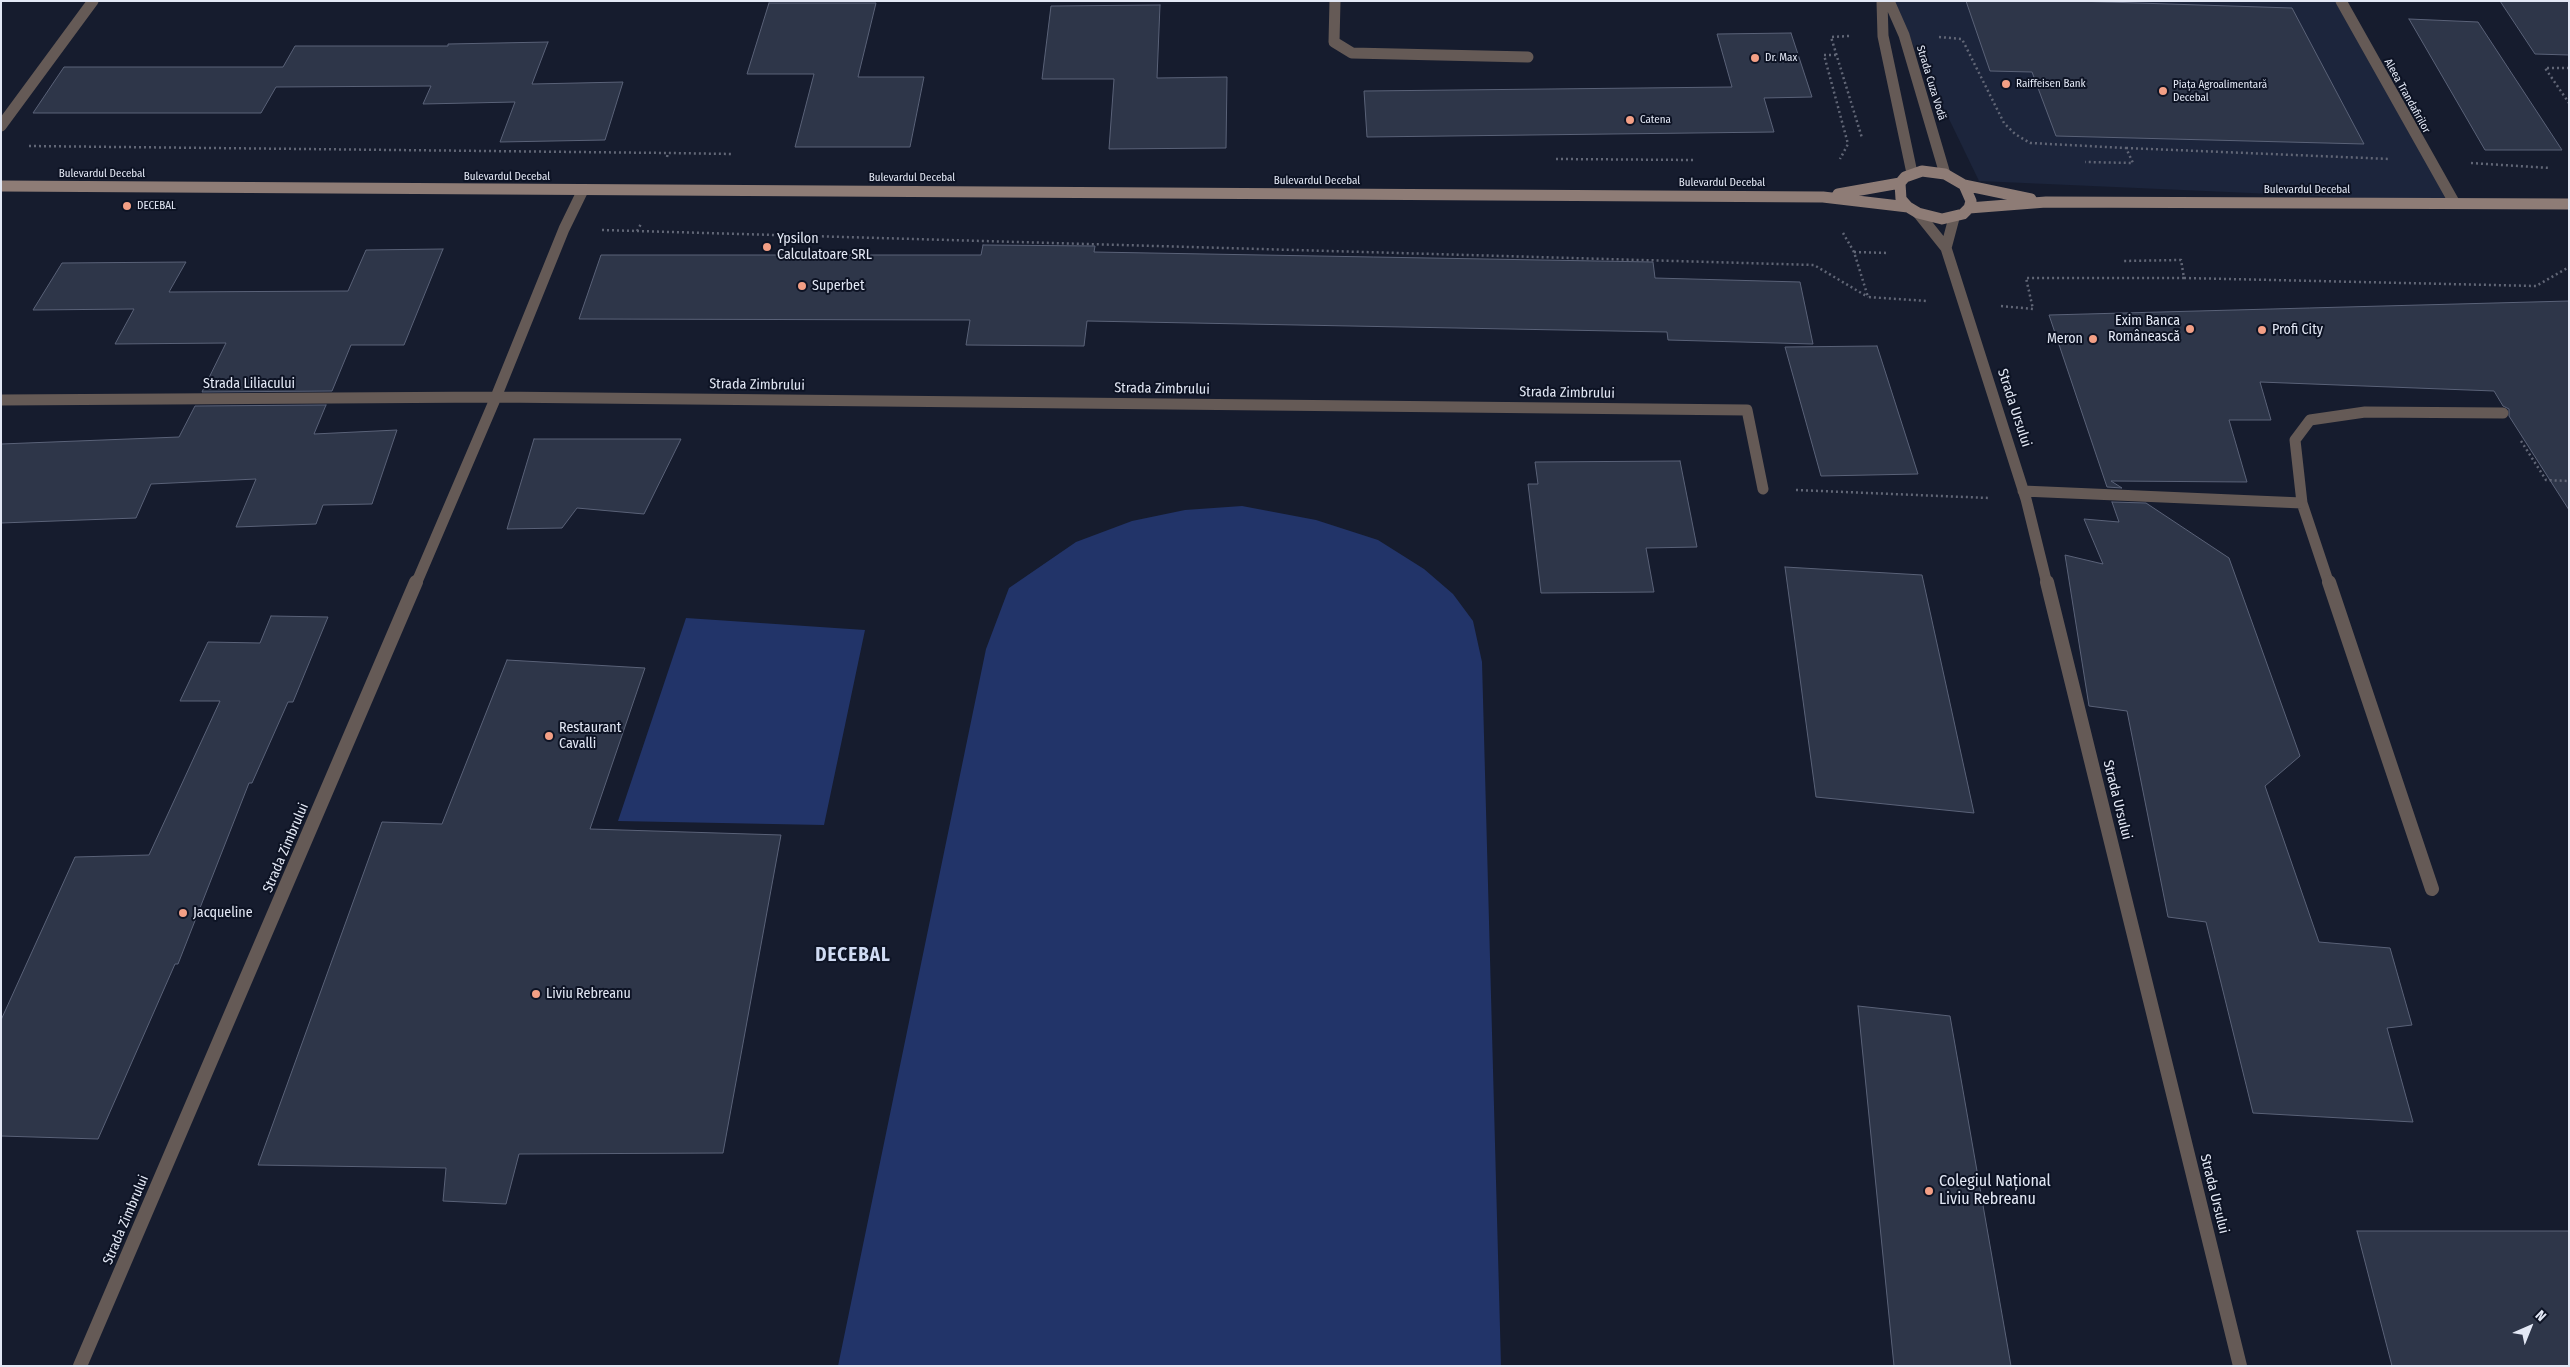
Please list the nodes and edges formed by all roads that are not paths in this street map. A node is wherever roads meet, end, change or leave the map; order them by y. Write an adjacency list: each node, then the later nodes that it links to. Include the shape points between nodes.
1 (93, 1): 7 (street)
2 (1335, 1): 6 (street, via 1334,42 1352,54)
3 (1882, 1): 8 (street, via 1883,36)
4 (1889, 1): 9 (street, Strada Cuza Vodă, via 1904,35)
5 (2341, 1): 16 (street, Aleea Trandafirilor)
6 (1528, 57)
7 (1, 126)
8 (1912, 173): 9 (main road, Bulevardul Decebal); 10 (main road)
9 (1945, 174): 11 (main road, Bulevardul Decebal)
10 (1900, 184): 14 (main road, Bulevardul Decebal); 18 (main road, via 1901,199)
11 (1964, 185): 15 (main road, Bulevardul Decebal); 19 (main road, via 1971,201)
12 (1, 186): 13 (main road, Bulevardul Decebal)
13 (583, 190): 14 (main road, Bulevardul Decebal); 23 (street, Strada Zimbrului)
14 (1823, 197): 18 (main road, Bulevardul Decebal)
15 (2046, 202): 16 (main road, Bulevardul Decebal); 19 (main road, Bulevardul Decebal)
16 (2454, 202): 17 (main road, Bulevardul Decebal)
17 (2569, 204)
18 (1908, 207): 20 (main road, Bulevardul Decebal)
19 (1969, 208): 21 (main road, Bulevardul Decebal)
20 (1918, 213): 21 (main road, Bulevardul Decebal, via 1942,219); 22 (street, Strada Ursului)
21 (1954, 218): 22 (street)
22 (1946, 248): 27 (street, Strada Ursului)
23 (496, 397): 24 (street, Strada Liliacului); 26 (street, Strada Zimbrului, via 1747,410); 30 (street, Strada Zimbrului)
24 (1, 400)
25 (2503, 413): 28 (street, via 2365,412 2310,420 2295,440)
26 (1762, 489)
27 (2025, 495): 28 (street); 31 (street, Strada Ursului)
28 (2302, 503): 29 (street)
29 (2432, 889)
30 (80, 1366)
31 (2240, 1366)

